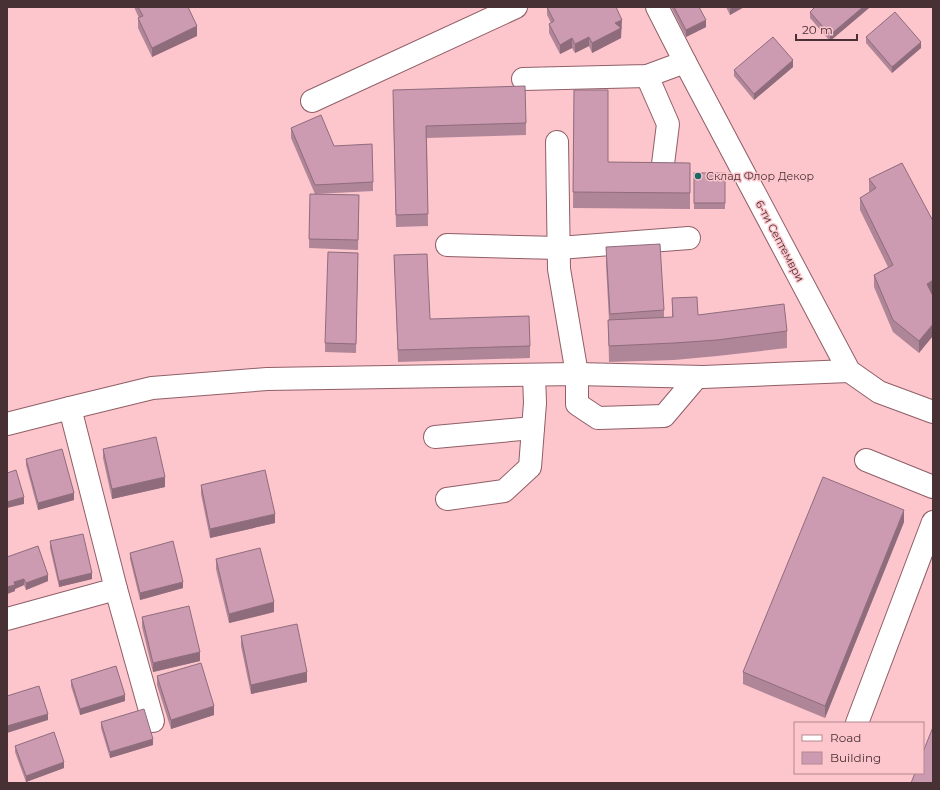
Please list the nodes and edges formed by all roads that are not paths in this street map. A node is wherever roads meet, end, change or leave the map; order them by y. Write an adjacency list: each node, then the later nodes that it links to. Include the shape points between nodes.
1 (516, 7): 6 (street)
2 (657, 7): 3 (street, 6-ти Септември)
3 (685, 62): 4 (street); 12 (street, 6-ти Септември)
4 (647, 76): 5 (street); 8 (street, via 668,124)
5 (523, 79)
6 (312, 101)
7 (557, 142): 11 (street)
8 (663, 164)
9 (689, 238): 11 (street)
10 (447, 245): 11 (street)
11 (559, 248): 13 (street, via 559,269)
12 (849, 371): 15 (street); 17 (street, 6-ти Септември, via 879,392)
13 (578, 374): 14 (street); 15 (street); 15 (street, via 577,404 598,418 664,416)
14 (534, 375): 16 (street, via 267,379 152,388); 19 (street)
15 (697, 377)
16 (70, 408): 18 (street); 25 (street)
17 (933, 412)
18 (7, 424)
19 (533, 428): 20 (street); 23 (street, via 530,467 504,490)
20 (435, 437)
21 (866, 460): 22 (street)
22 (933, 487)
23 (447, 499)
24 (933, 522): 28 (street)
25 (116, 589): 26 (street); 27 (street)
26 (7, 619)
27 (153, 721)
28 (857, 722)

